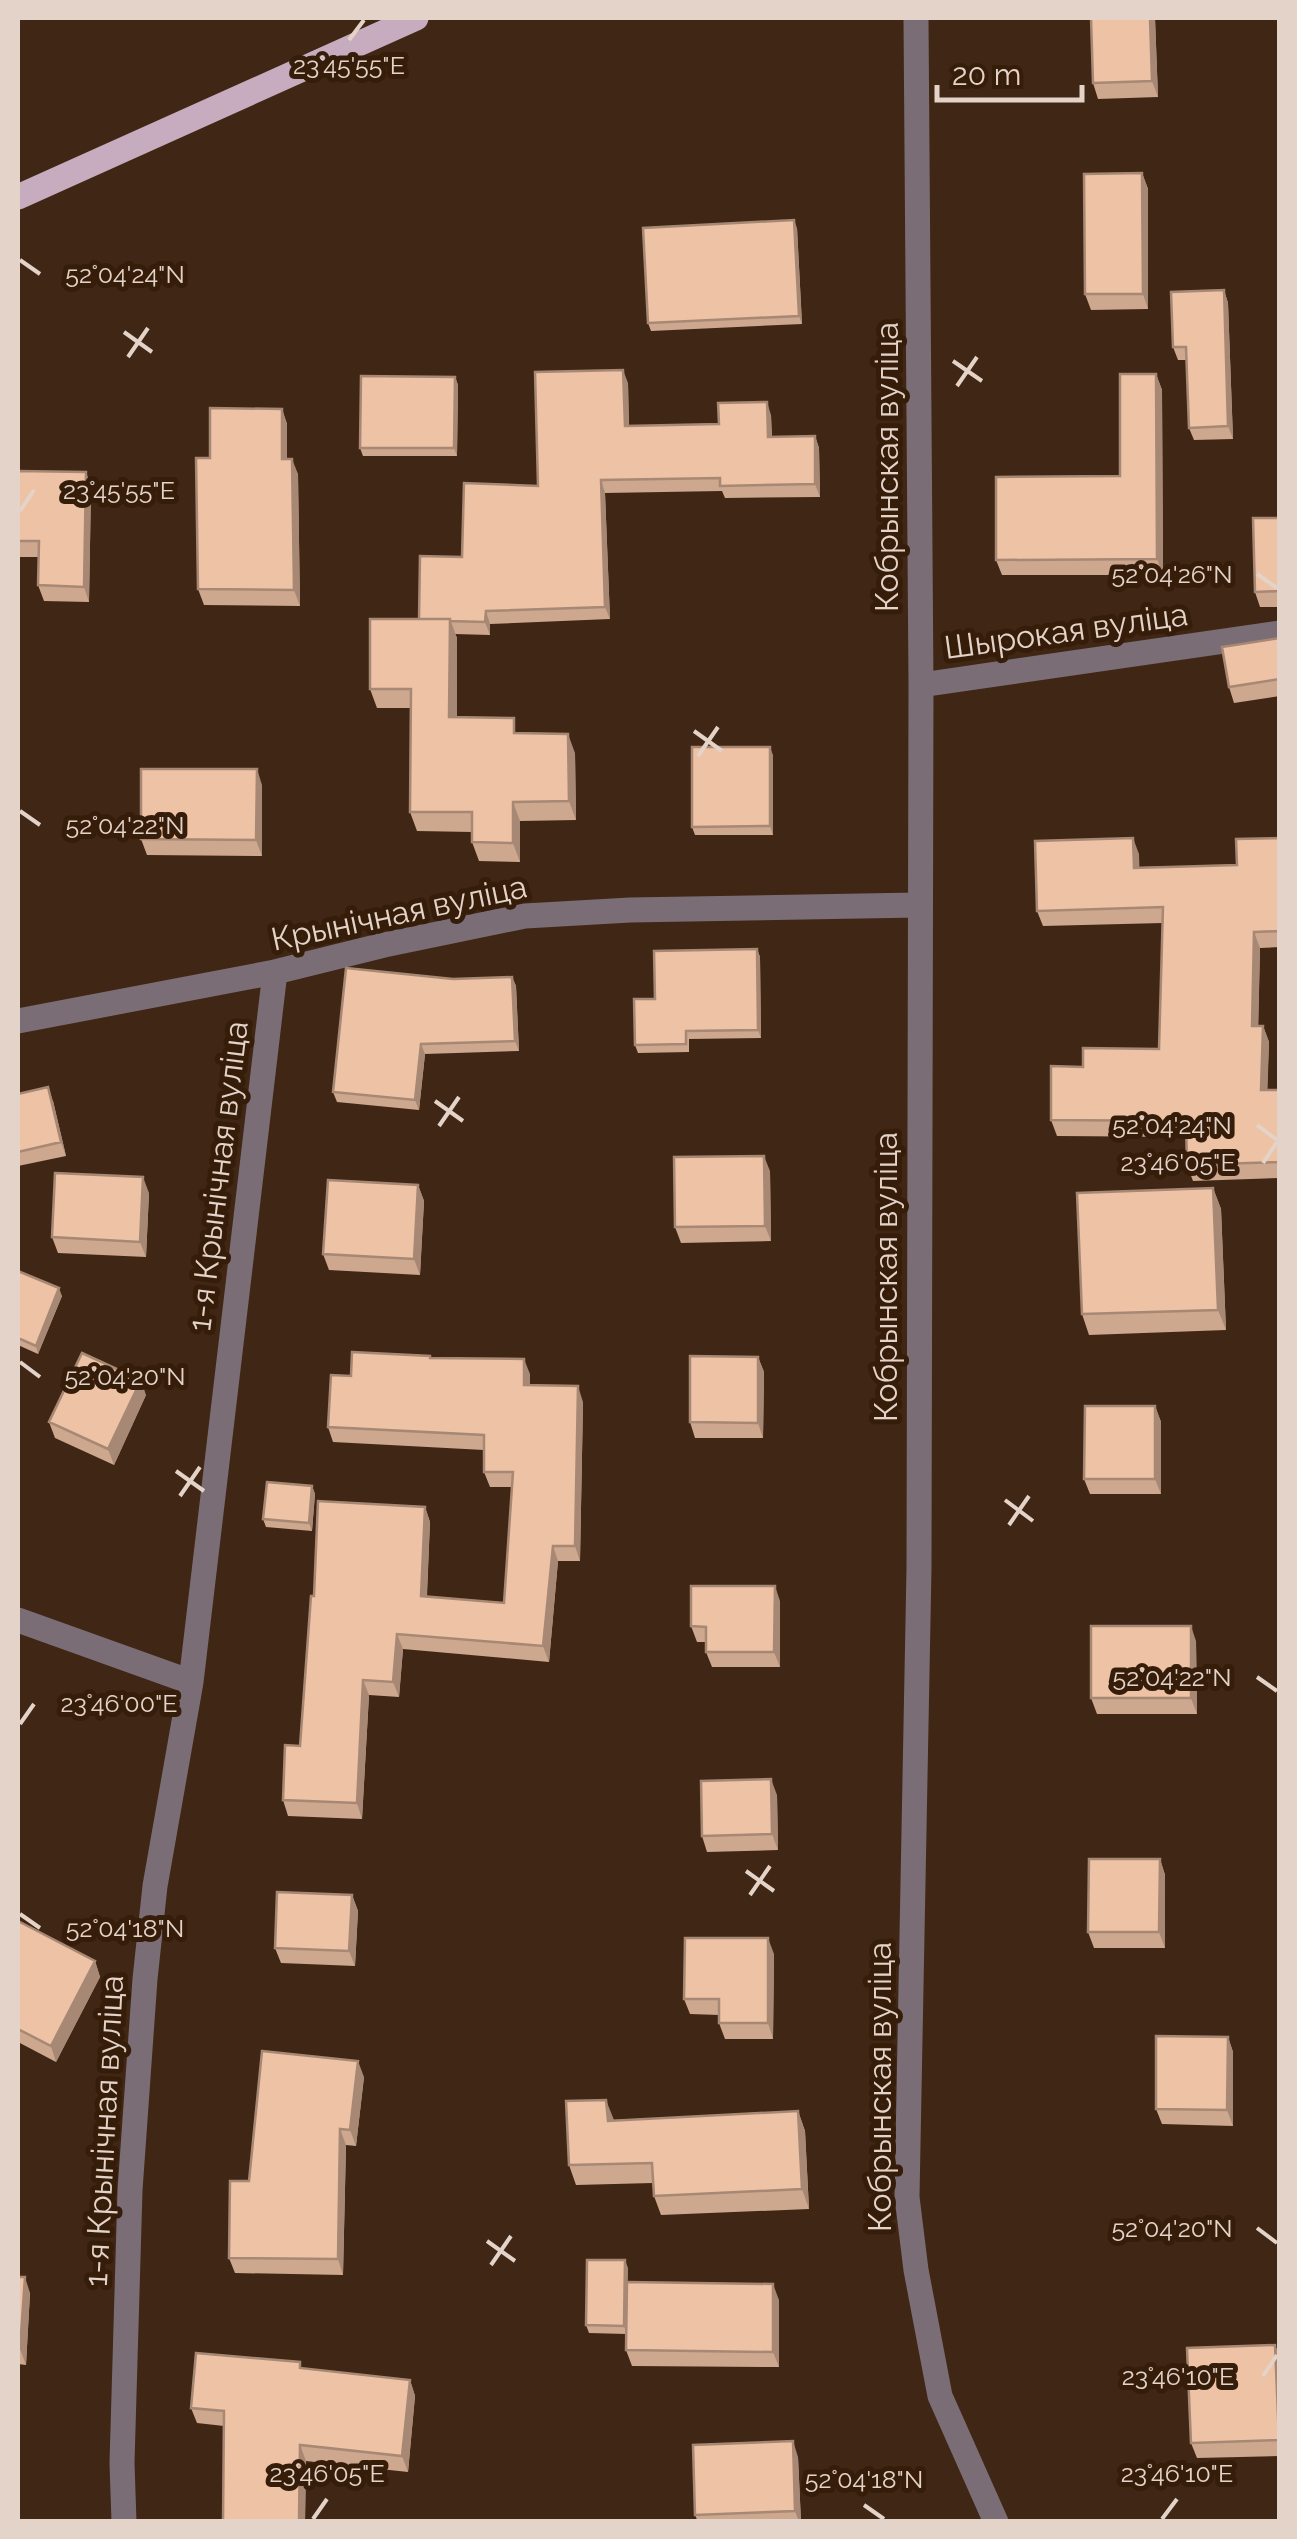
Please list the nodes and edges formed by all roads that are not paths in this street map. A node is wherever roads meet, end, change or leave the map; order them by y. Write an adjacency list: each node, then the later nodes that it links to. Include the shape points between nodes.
1 (416, 18): 3 (main road)
2 (916, 18): 5 (street, Кобрынская вуліца)
3 (18, 197)
4 (1280, 634): 5 (street, Шырокая вуліца)
5 (921, 685): 6 (street, Кобрынская вуліца)
6 (918, 905): 7 (street, Крынічная вуліца, via 525,916); 12 (street, Кобрынская вуліца, via 919,1568 907,2197 940,2396)
7 (275, 972): 8 (street, Крынічная вуліца); 10 (street, 1-я Крынічная вуліца)
8 (18, 1021)
9 (18, 1620): 10 (street)
10 (192, 1682): 11 (street, 1-я Крынічная вуліца, via 155,1886 136,2078)
11 (124, 2522)
12 (996, 2522)

